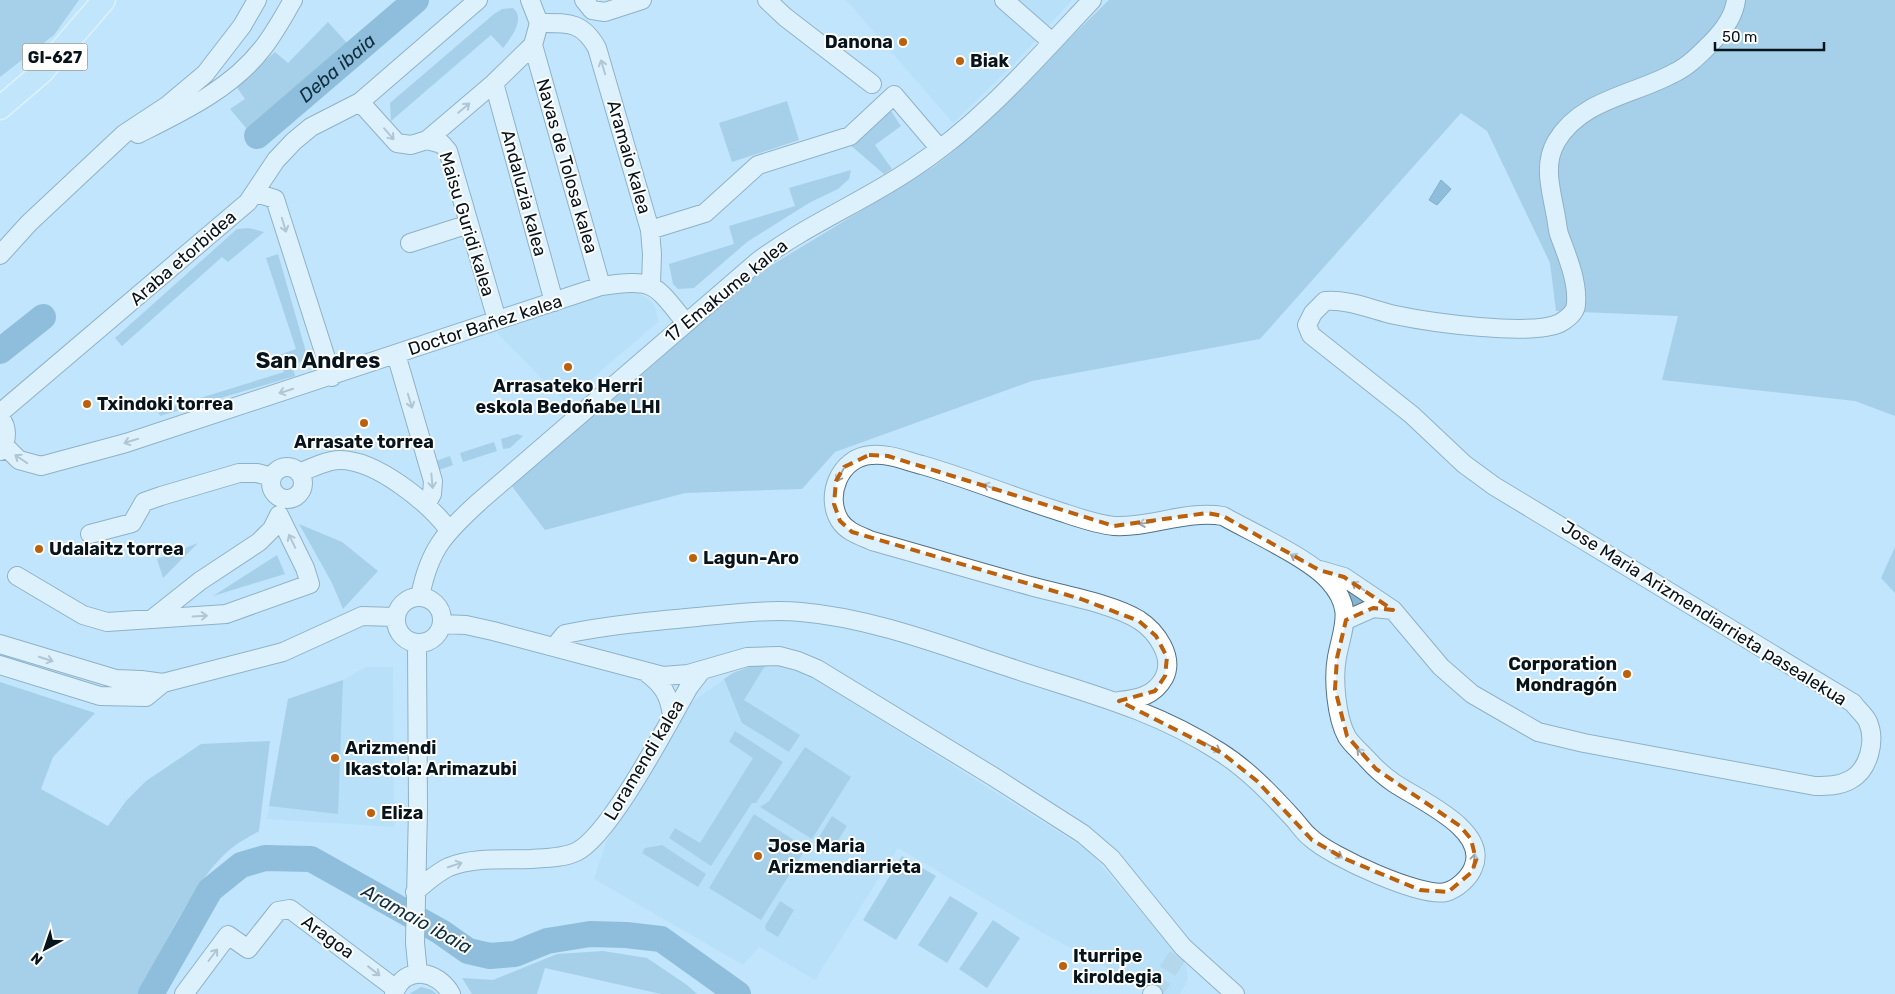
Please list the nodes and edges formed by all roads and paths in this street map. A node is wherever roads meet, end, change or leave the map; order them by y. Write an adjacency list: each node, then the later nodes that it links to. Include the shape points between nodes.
1 (104, 0): 18 (main road, GI-627, via 42,72)
2 (257, 0): 19 (street, via 206,74 168,105)
3 (293, 0): 19 (street, via 262,50 224,85 168,121 134,136)
4 (478, 0): 17 (street, Araba etorbidea)
5 (530, 0): 12 (street)
6 (584, 0): 7 (street, via 592,10 605,12)
7 (642, 0)
8 (766, 0): 16 (street)
9 (1004, 0): 13 (street)
10 (1092, 0): 13 (street, 17 Emakume kalea)
11 (1736, 0): 46 (street, Jose Maria Arizmendiarrieta pasealekua, via 1721,33 1688,64 1675,73 1594,107 1574,120 1556,142 1550,159 1549,179 1558,232 1576,291 1576,306 1568,318 1557,324 1484,328 1397,316 1337,300 1325,300 1307,325 1311,335 1412,415 1464,464 1494,486 1853,704 1867,721 1872,738 1863,769 1850,780 1836,785 1815,786 1538,732 1472,694 1442,667)
12 (539, 23): 14 (street); 24 (street, Aramaio kalea, one-way to 12, via 602,62 589,34 572,24)
13 (1050, 40): 21 (street, 17 Emakume kalea, via 1038,58 992,104)
14 (532, 45): 15 (street); 28 (street, Navas de Tolosa kalea)
15 (494, 83): 20 (street, one-way to 15); 29 (street, Andaluzia kalea)
16 (872, 84)
17 (360, 102): 20 (street, one-way to 20, via 396,143 411,145); 22 (street, Araba etorbidea, via 311,127 294,141 276,160)
18 (0, 108)
19 (124, 134): 26 (street)
20 (427, 140): 23 (street, Maisu Guridi kalea, via 442,144 448,151)
21 (940, 149): 24 (street, via 894,95 850,136 758,165 706,213); 31 (street, 17 Emakume kalea, via 881,188 785,241)
22 (256, 193): 33 (street, one-way to 33, via 276,199); 34 (street, Araba etorbidea)
23 (469, 224): 25 (street); 30 (street, Maisu Guridi kalea)
24 (650, 230): 27 (street, Aramaio kalea)
25 (410, 242)
26 (0, 255)
27 (651, 284): 28 (street, Doctor Bañez kalea, via 632,282); 31 (street)
28 (601, 286): 29 (street, Doctor Bañez kalea)
29 (554, 302): 30 (street, Doctor Bañez kalea)
30 (497, 320): 32 (street, Doctor Bañez kalea)
31 (686, 323): 41 (street, 17 Emakume kalea)
32 (396, 354): 33 (street, Doctor Bañez kalea); 39 (street, one-way to 39, via 431,471 432,490)
33 (332, 376): 36 (street, Doctor Bañez kalea, one-way to 36, via 126,443 41,466 19,460)
34 (0, 413)
35 (0, 417): 36 (street, via 6,431)
36 (2, 448)
37 (299, 473): 38 (street, via 285,468); 39 (street, via 339,460 356,462 373,468); 40 (street, via 303,483 300,493)
38 (272, 477): 40 (street, via 272,487); 42 (street, via 239,473 161,496 144,502 132,523)
39 (426, 505): 41 (street)
40 (280, 506): 48 (street, via 272,529 259,542); 48 (street, one-way to 40, via 226,614 310,584)
41 (448, 530): 45 (street, 17 Emakume kalea, via 431,558)
42 (90, 534)
43 (1319, 570): 46 (street, one-way to 43, via 1344,577); 49 (street, via 1340,596); 58 (street, one-way to 58, via 1222,516 1207,513 1114,526 1089,521 888,456 869,455 844,467 836,480 834,504 840,521 852,532 872,541 1082,599 1139,620 1156,636 1167,656 1165,676)
44 (17, 576): 48 (street, via 82,615 106,622)
45 (420, 597): 47 (street, via 406,600); 50 (street, via 437,606)
46 (1393, 610): 49 (street, via 1373,608)
47 (395, 617): 52 (street, via 398,632); 57 (street, via 362,616 282,652)
48 (152, 619)
49 (1346, 620): 61 (street, one-way to 49, via 1222,753 1257,781 1312,840 1344,858 1420,890 1448,892 1472,872 1476,860 1471,839 1460,826 1376,770 1347,736 1335,689 1337,658)
50 (442, 624): 52 (street, via 436,636); 53 (street, via 466,625)
51 (0, 644): 57 (street, one-way to 57, via 116,680)
52 (417, 644): 62 (street)
53 (556, 646): 56 (street); 59 (street, via 565,634 618,625 798,611 889,630)
54 (0, 666): 57 (street, via 107,697 146,697)
55 (702, 670): 56 (street, via 663,676); 60 (street, Loramendi kalea); 67 (street, via 746,657 763,656 798,660 818,669 1083,834 1111,858 1183,947)
56 (644, 672): 60 (street, via 664,689)
57 (163, 683)
58 (1155, 691): 59 (street); 61 (street)
59 (1119, 702): 61 (street)
60 (672, 715): 62 (street, Loramendi kalea, one-way to 60, via 431,878 462,863 549,858 577,852 612,817)
61 (1172, 724)
62 (415, 895): 63 (street)
63 (418, 973): 64 (street, via 406,978); 66 (street, via 435,976)
64 (395, 992): 65 (street, Aragoa, one-way to 64, via 228,935 248,949 278,911 290,908)
65 (184, 994)
66 (451, 994)
67 (1235, 994)

